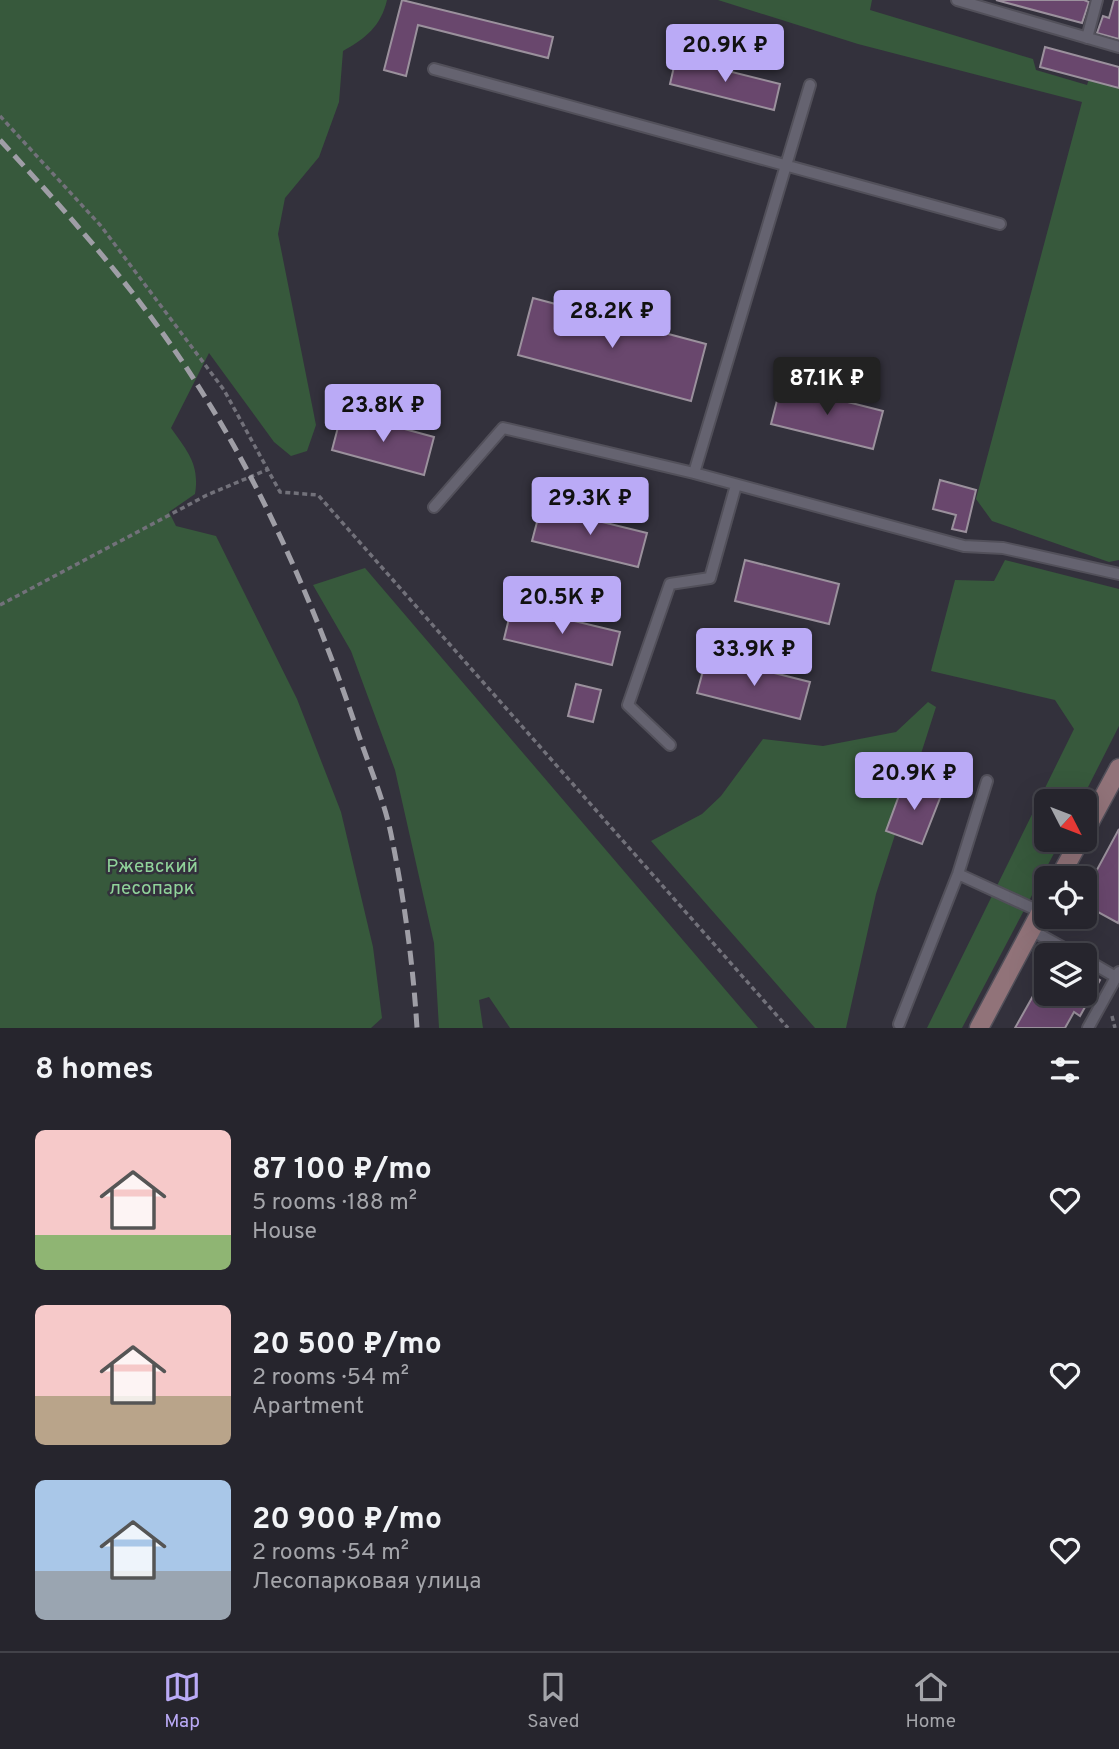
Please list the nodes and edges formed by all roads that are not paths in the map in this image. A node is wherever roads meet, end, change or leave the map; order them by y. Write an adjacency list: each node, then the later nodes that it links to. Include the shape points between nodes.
1 (957, 0): 3 (lane)
2 (1097, 0): 3 (lane)
3 (1087, 38): 4 (lane)
4 (1119, 47)
5 (433, 69): 7 (lane)
6 (810, 85): 7 (lane)
7 (786, 165): 8 (lane); 9 (lane)
8 (1000, 224)
9 (694, 473): 10 (lane); 11 (lane, via 503,428)
10 (736, 485): 12 (lane, via 964,547 1003,548); 13 (lane, via 710,578 670,584 628,705)
11 (434, 507)
12 (1119, 574)
13 (670, 746)
14 (1119, 768): 16 (street)
15 (987, 781): 17 (lane)
16 (1097, 809)
17 (958, 874): 18 (lane); 24 (lane)
18 (1034, 903)
19 (1034, 925): 20 (street)
20 (1031, 930): 21 (lane); 25 (street)
21 (1054, 943)
22 (1097, 965): 23 (lane)
23 (1118, 974): 26 (lane)
24 (899, 1024)
25 (979, 1028)
26 (1088, 1028)

